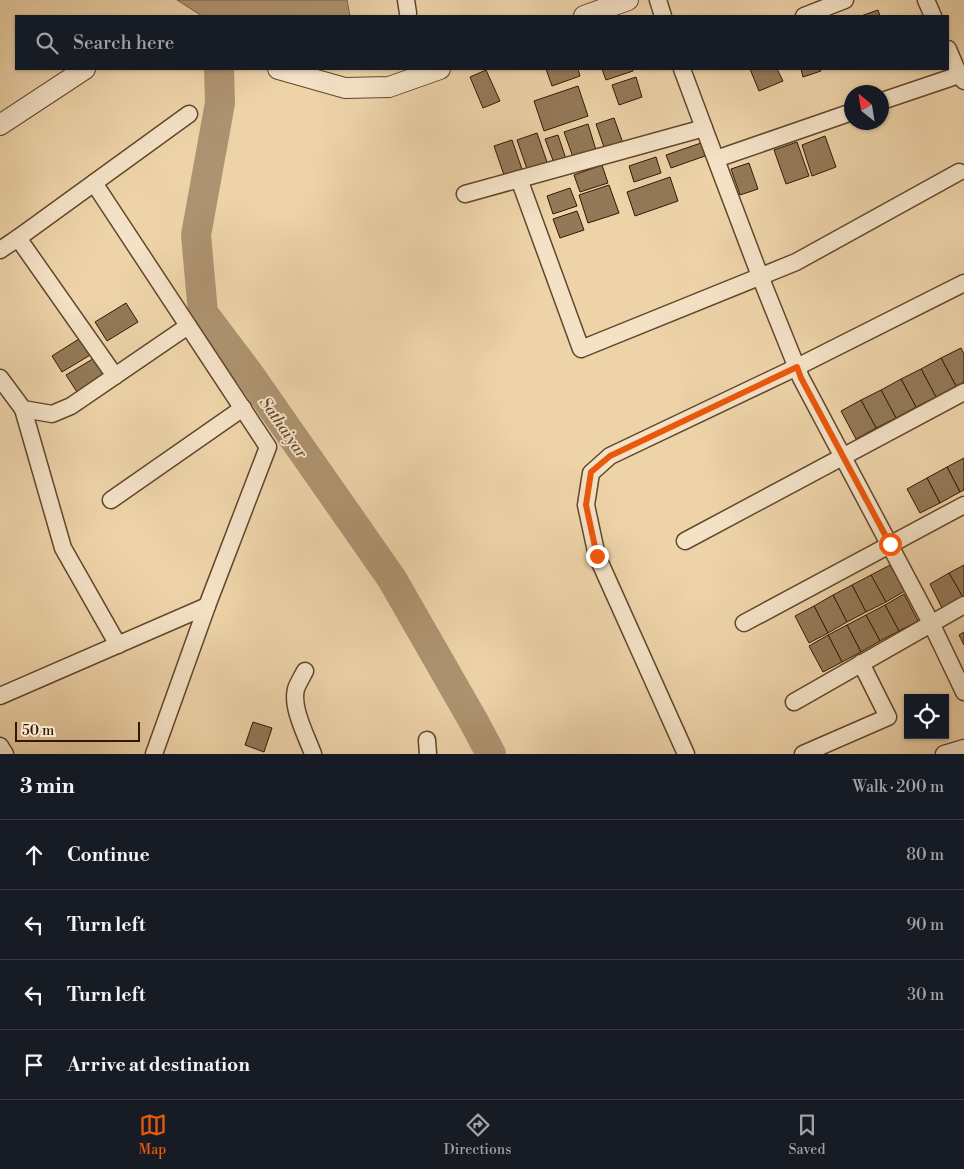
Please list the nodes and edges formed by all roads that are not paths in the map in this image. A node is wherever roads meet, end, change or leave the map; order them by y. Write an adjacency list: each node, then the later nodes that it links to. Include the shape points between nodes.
1 (628, 0): 5 (street)
2 (658, 0): 6 (street)
3 (845, 0): 7 (street)
4 (926, 0): 8 (street)
5 (587, 15)
6 (663, 15)
7 (807, 15)
8 (933, 15)
9 (949, 51): 14 (street)
10 (83, 70): 18 (street)
11 (282, 70): 12 (street, via 345,88 389,87)
12 (437, 70)
13 (682, 70): 19 (street)
14 (961, 78): 15 (street)
15 (889, 99)
16 (189, 114): 23 (street)
17 (844, 115): 20 (street)
18 (0, 125)
19 (704, 128): 20 (street); 22 (street)
20 (716, 159): 27 (street)
21 (959, 172): 27 (street, via 796,262)
22 (519, 179): 24 (street); 27 (street, via 581,349)
23 (94, 183): 25 (street); 29 (street)
24 (466, 194)
25 (18, 238): 26 (street); 31 (street)
26 (0, 250)
27 (760, 276): 30 (street)
28 (964, 283): 30 (street)
29 (188, 326): 31 (street); 34 (street)
30 (797, 367): 36 (street); 56 (street, via 610,456 591,472 586,505 597,556)
31 (115, 376): 35 (street, via 71,406 52,414)
32 (0, 378): 35 (street)
33 (964, 392): 36 (street)
34 (243, 408): 37 (street); 42 (street, via 268,447)
35 (23, 409): 45 (street, via 63,548)
36 (843, 456): 39 (street); 40 (street)
37 (111, 500)
38 (964, 505): 40 (street)
39 (686, 541)
40 (890, 544): 43 (street); 44 (street)
41 (964, 605): 44 (street)
42 (208, 606): 45 (street); 54 (street)
43 (744, 623)
44 (931, 623): 46 (street); 48 (street)
45 (118, 645): 49 (street)
46 (861, 663): 50 (street); 57 (street, via 888,717)
47 (305, 672): 55 (street, via 296,690 295,704)
48 (964, 692)
49 (0, 696)
50 (794, 702)
51 (0, 746): 53 (street)
52 (964, 748): 58 (street)
53 (6, 754)
54 (154, 754)
55 (313, 754)
56 (686, 754)
57 (803, 754)
58 (944, 754)

